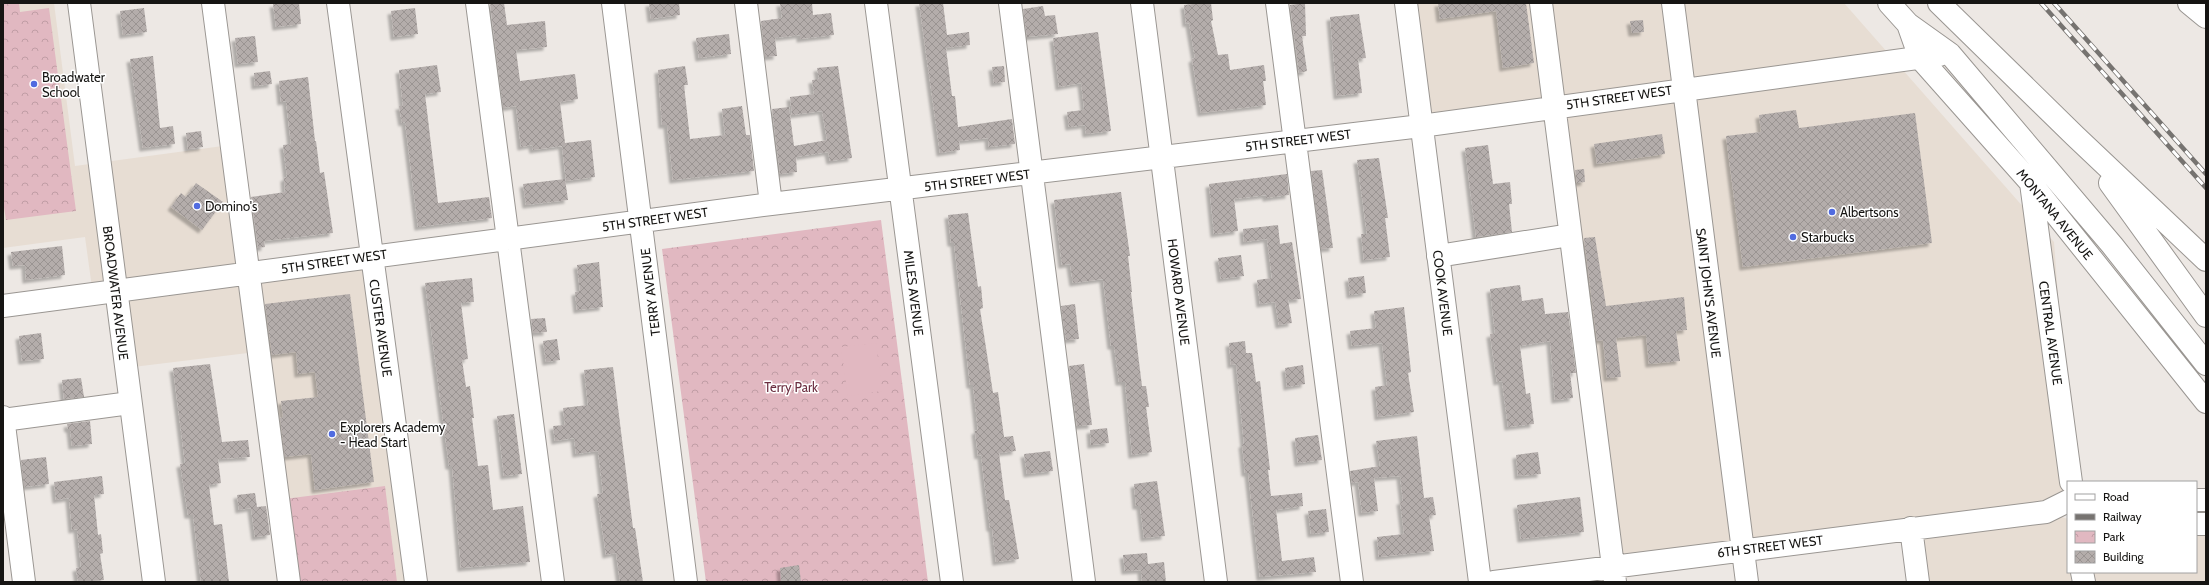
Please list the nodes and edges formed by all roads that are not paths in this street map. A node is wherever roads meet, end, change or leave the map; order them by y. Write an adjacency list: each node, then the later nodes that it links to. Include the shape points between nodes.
1 (79, 3): 38 (street, BROADWATER AVENUE)
2 (213, 3): 37 (street)
3 (338, 3): 34 (street, CUSTER AVENUE)
4 (477, 3): 33 (street)
5 (613, 3): 31 (street, TERRY AVENUE)
6 (746, 3): 30 (street)
7 (876, 3): 29 (street, MILES AVENUE)
8 (1010, 3): 27 (street)
9 (1142, 3): 26 (street, HOWARD AVENUE)
10 (1277, 3): 25 (street)
11 (1406, 3): 23 (street, COOK AVENUE)
12 (1541, 3): 22 (street)
13 (1673, 3): 21 (street, SAINT JOHN'S AVENUE)
14 (1889, 3): 18 (street, MONTANA AVENUE)
15 (1939, 3): 24 (street)
16 (2189, 3): 17 (street)
17 (2206, 17)
18 (1908, 24): 19 (street, MONTANA AVENUE); 20 (street, MONTANA AVENUE)
19 (1950, 54): 20 (street, 5TH STREET WEST); 41 (street, MONTANA AVENUE, via 2112,245)
20 (1920, 58): 21 (street, 5TH STREET WEST); 28 (street, MONTANA AVENUE)
21 (1683, 89): 22 (street, 5TH STREET WEST); 51 (street, SAINT JOHN'S AVENUE)
22 (1553, 106): 23 (street, 5TH STREET WEST); 32 (street)
23 (1421, 126): 25 (street, 5TH STREET WEST); 35 (street, COOK AVENUE)
24 (2075, 136): 36 (street); 40 (street)
25 (1295, 141): 26 (street, 5TH STREET WEST); 62 (street)
26 (1162, 158): 27 (street, 5TH STREET WEST); 61 (street, HOWARD AVENUE)
27 (1031, 173): 29 (street, 5TH STREET WEST); 60 (street)
28 (2032, 183): 42 (street, MONTANA AVENUE); 46 (street, CENTRAL AVENUE)
29 (900, 190): 30 (street, 5TH STREET WEST); 59 (street, MILES AVENUE)
30 (771, 204): 31 (street, 5TH STREET WEST)
31 (642, 221): 33 (street, 5TH STREET WEST); 58 (street, TERRY AVENUE)
32 (1570, 235): 35 (street); 52 (street)
33 (508, 239): 34 (street, 5TH STREET WEST); 57 (street)
34 (372, 256): 37 (street, 5TH STREET WEST); 56 (street, CUSTER AVENUE)
35 (1438, 256): 63 (street, COOK AVENUE)
36 (2206, 260)
37 (248, 274): 38 (street, 5TH STREET WEST); 55 (street)
38 (115, 292): 39 (street, 5TH STREET WEST); 43 (street, BROADWATER AVENUE)
39 (3, 306)
40 (2206, 316)
41 (2206, 364)
42 (2206, 402)
43 (130, 403): 45 (street); 54 (street, BROADWATER AVENUE)
44 (3, 417): 45 (street)
45 (3, 420): 53 (street)
46 (2071, 481)
47 (2067, 502): 48 (street, 6TH STREET WEST)
48 (2046, 512): 49 (street, 6TH STREET WEST); 50 (street, 6TH STREET WEST)
49 (2067, 518)
50 (1911, 528): 51 (street, 6TH STREET WEST); 66 (street)
51 (1743, 550): 52 (street, 6TH STREET WEST); 65 (street, SAINT JOHN'S AVENUE)
52 (1614, 574): 64 (street, 6TH STREET WEST)
53 (24, 582)
54 (154, 582)
55 (289, 582)
56 (416, 582)
57 (553, 582)
58 (686, 582)
59 (952, 582)
60 (1084, 582)
61 (1216, 582)
62 (1352, 582)
63 (1480, 582)
64 (1494, 582)
65 (1747, 582)
66 (1918, 582)

